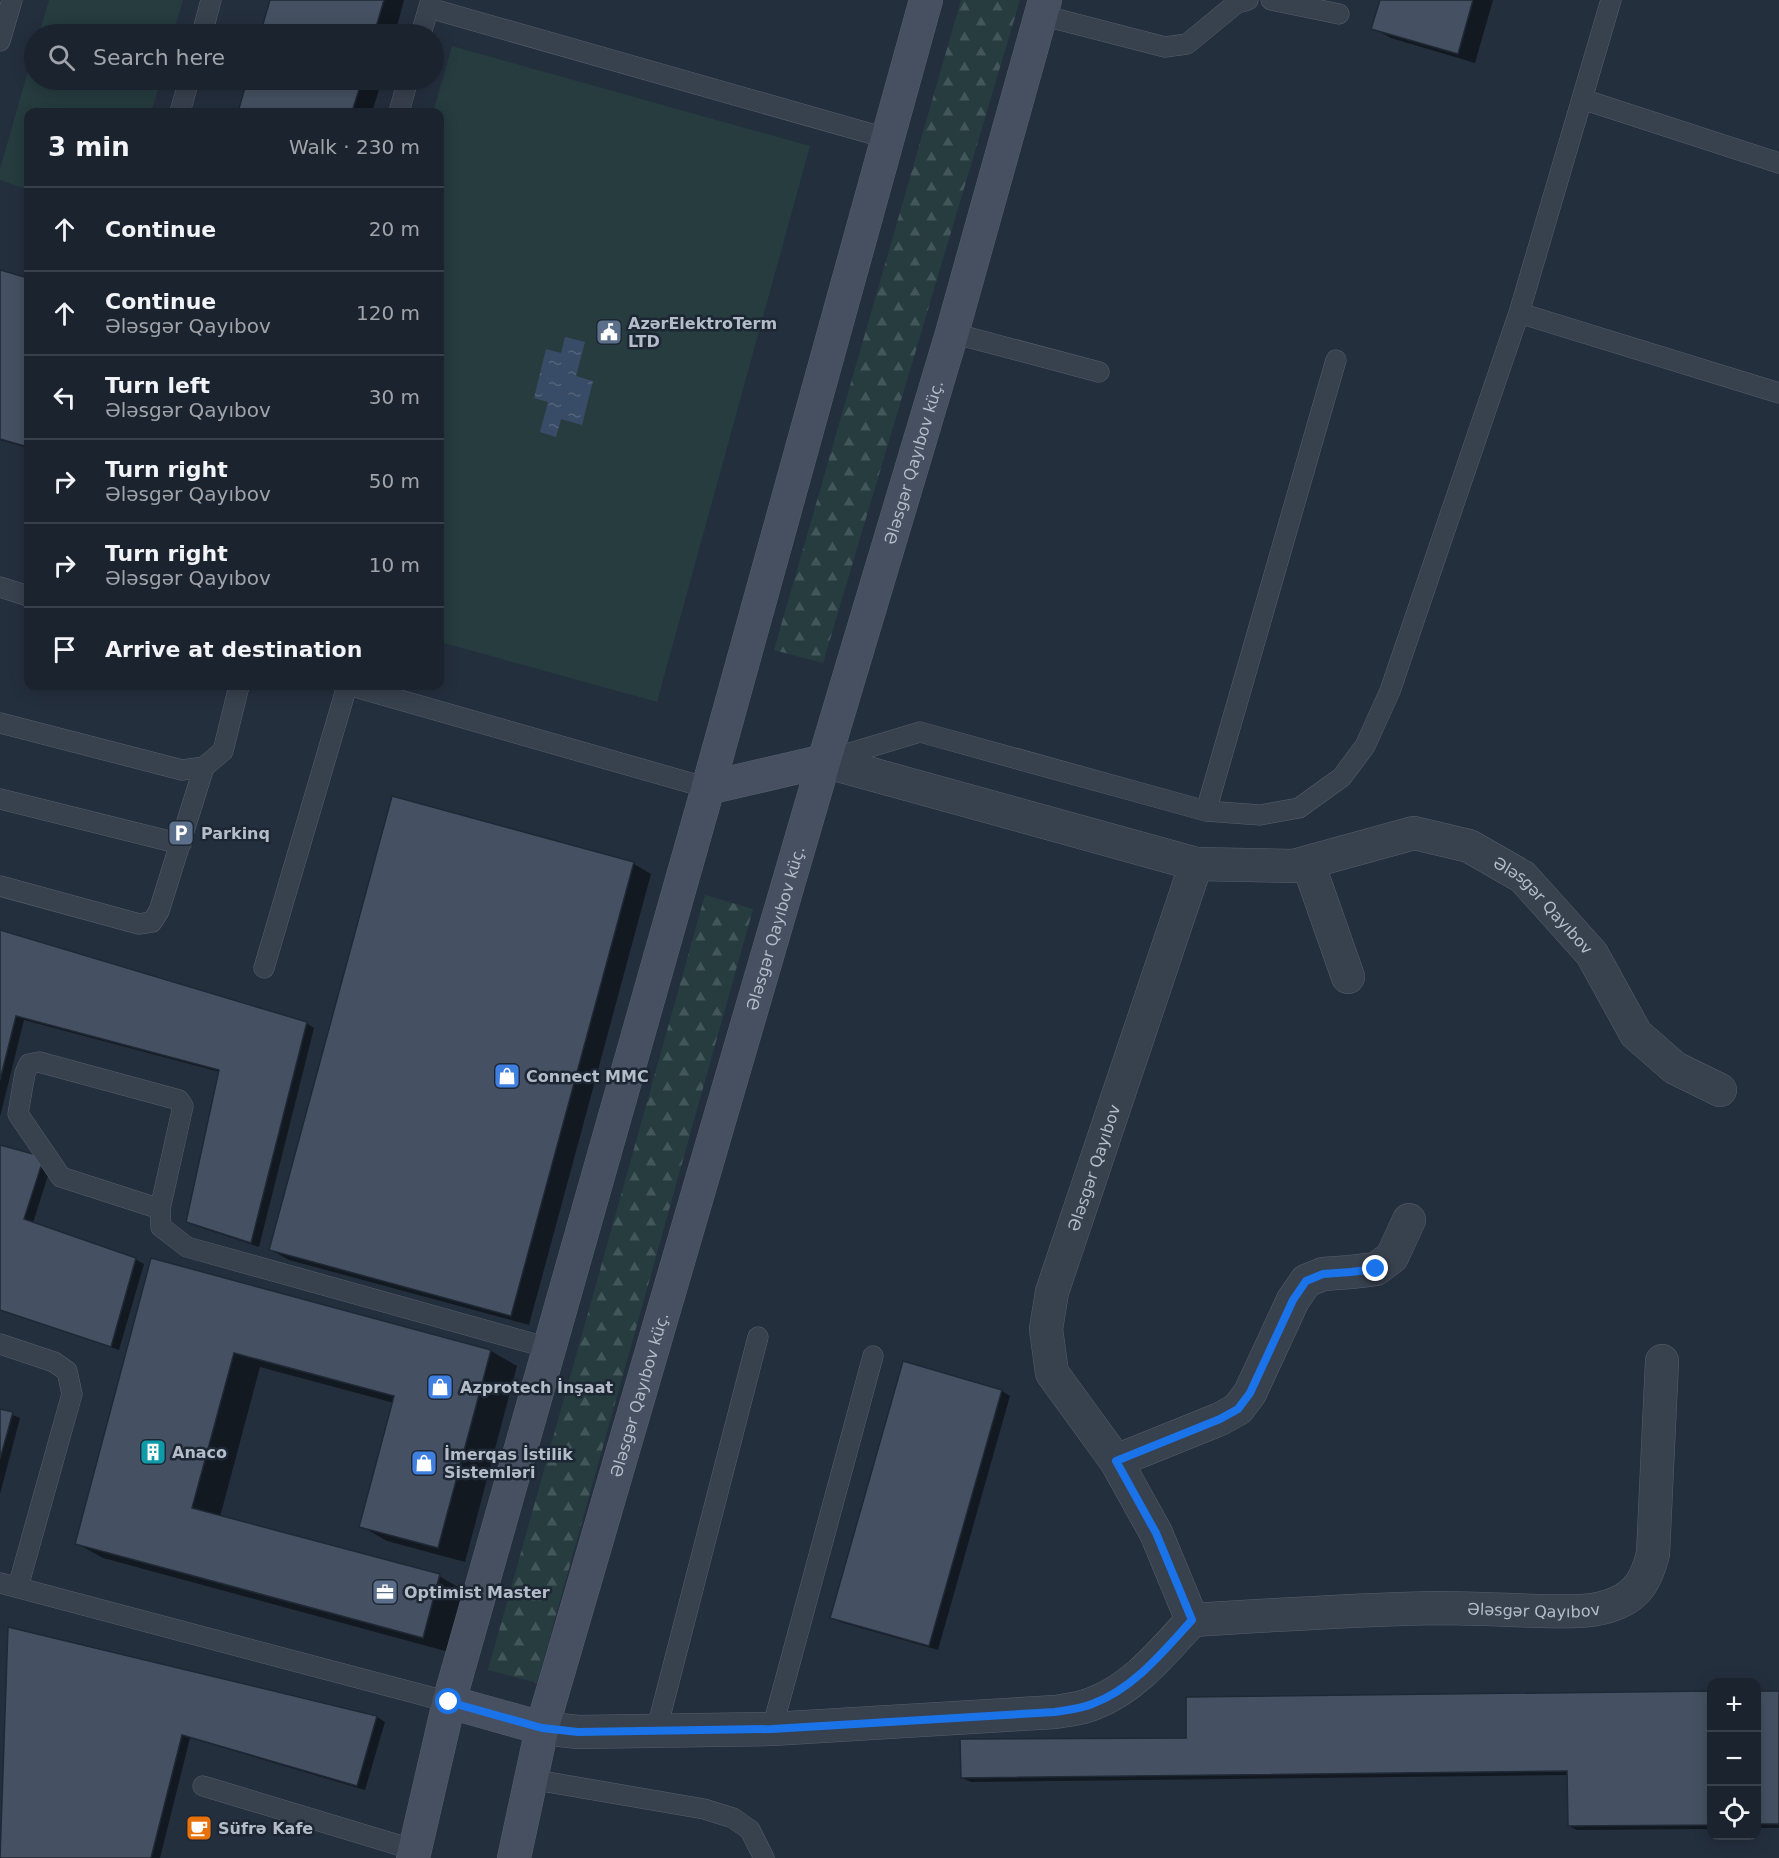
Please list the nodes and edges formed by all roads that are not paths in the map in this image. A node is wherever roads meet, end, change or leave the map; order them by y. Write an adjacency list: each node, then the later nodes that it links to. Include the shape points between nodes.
1 (12, 0): 12 (lane)
2 (211, 0): 10 (lane)
3 (926, 0): 18 (main road)
4 (1248, 0): 8 (lane, via 1237,3 1187,44 1165,47)
5 (1271, 0): 9 (lane)
6 (1611, 0): 15 (lane)
7 (430, 4): 11 (lane); 18 (lane)
8 (1043, 7): 21 (main road, Ələsgər Qayıbov küç.)
9 (1339, 14)
10 (205, 24)
11 (424, 24)
12 (0, 41)
13 (186, 90): 16 (lane)
14 (405, 90): 17 (lane)
15 (1582, 99): 19 (lane); 20 (lane)
16 (181, 108)
17 (400, 108)
18 (886, 138): 33 (main road)
19 (1779, 163)
20 (1519, 313): 24 (lane); 35 (lane, via 1390,692 1365,746 1342,777 1299,808 1260,815)
21 (952, 333): 23 (lane); 31 (main road, Ələsgər Qayıbov küç.)
22 (1336, 360): 35 (lane)
23 (1100, 372)
24 (1779, 393)
25 (0, 587): 26 (lane)
26 (24, 595)
27 (238, 690): 32 (lane, via 223,751)
28 (348, 690): 40 (lane)
29 (363, 690): 33 (lane)
30 (0, 723): 32 (lane, via 182,770)
31 (824, 761): 33 (main road); 35 (lane, via 920,732); 38 (street, Ələsgər Qayıbov); 54 (main road, Ələsgər Qayıbov küç.)
32 (204, 767): 36 (lane)
33 (708, 788): 47 (main road)
34 (0, 799): 36 (lane)
35 (1206, 812)
36 (181, 844): 39 (lane, via 152,922 139,924)
37 (1308, 863): 38 (street, Ələsgər Qayıbov); 41 (street); 42 (street, Ələsgər Qayıbov, via 1414,833 1469,846 1523,877 1592,954 1636,1034 1675,1068)
38 (1196, 864): 50 (street, Ələsgər Qayıbov, via 1052,1293 1046,1329 1052,1373)
39 (0, 886)
40 (264, 968)
41 (1348, 977)
42 (1720, 1090)
43 (160, 1209): 43 (lane, via 183,1106 179,1100 39,1062 29,1064 18,1114 62,1177); 47 (lane, via 161,1227 187,1247)
44 (1409, 1220): 50 (street, via 1392,1257 1376,1269 1323,1274 1306,1281 1293,1300 1250,1393 1238,1409)
45 (758, 1337): 56 (lane)
46 (0, 1344): 51 (lane, via 54,1362 67,1371 72,1394)
47 (549, 1348): 53 (main road)
48 (873, 1356): 55 (lane)
49 (1662, 1361): 52 (street, Ələsgər Qayıbov, via 1653,1554 1641,1587 1629,1597 1583,1611 1436,1608)
50 (1116, 1461): 52 (street, Ələsgər Qayıbov, via 1156,1533)
51 (9, 1585): 53 (lane)
52 (1192, 1620): 55 (street, via 1164,1652 1122,1689 1091,1705 1055,1712)
53 (449, 1702): 54 (main road); 59 (main road)
54 (542, 1728): 56 (street); 57 (main road, Ələsgər Qayıbov küç.)
55 (772, 1729): 56 (street)
56 (656, 1732)
57 (531, 1779): 60 (main road, Ələsgər Qayıbov küç.); 61 (lane, via 704,1809 734,1818 750,1830)
58 (203, 1786): 59 (lane)
59 (414, 1854)
60 (514, 1858)
61 (764, 1858)

